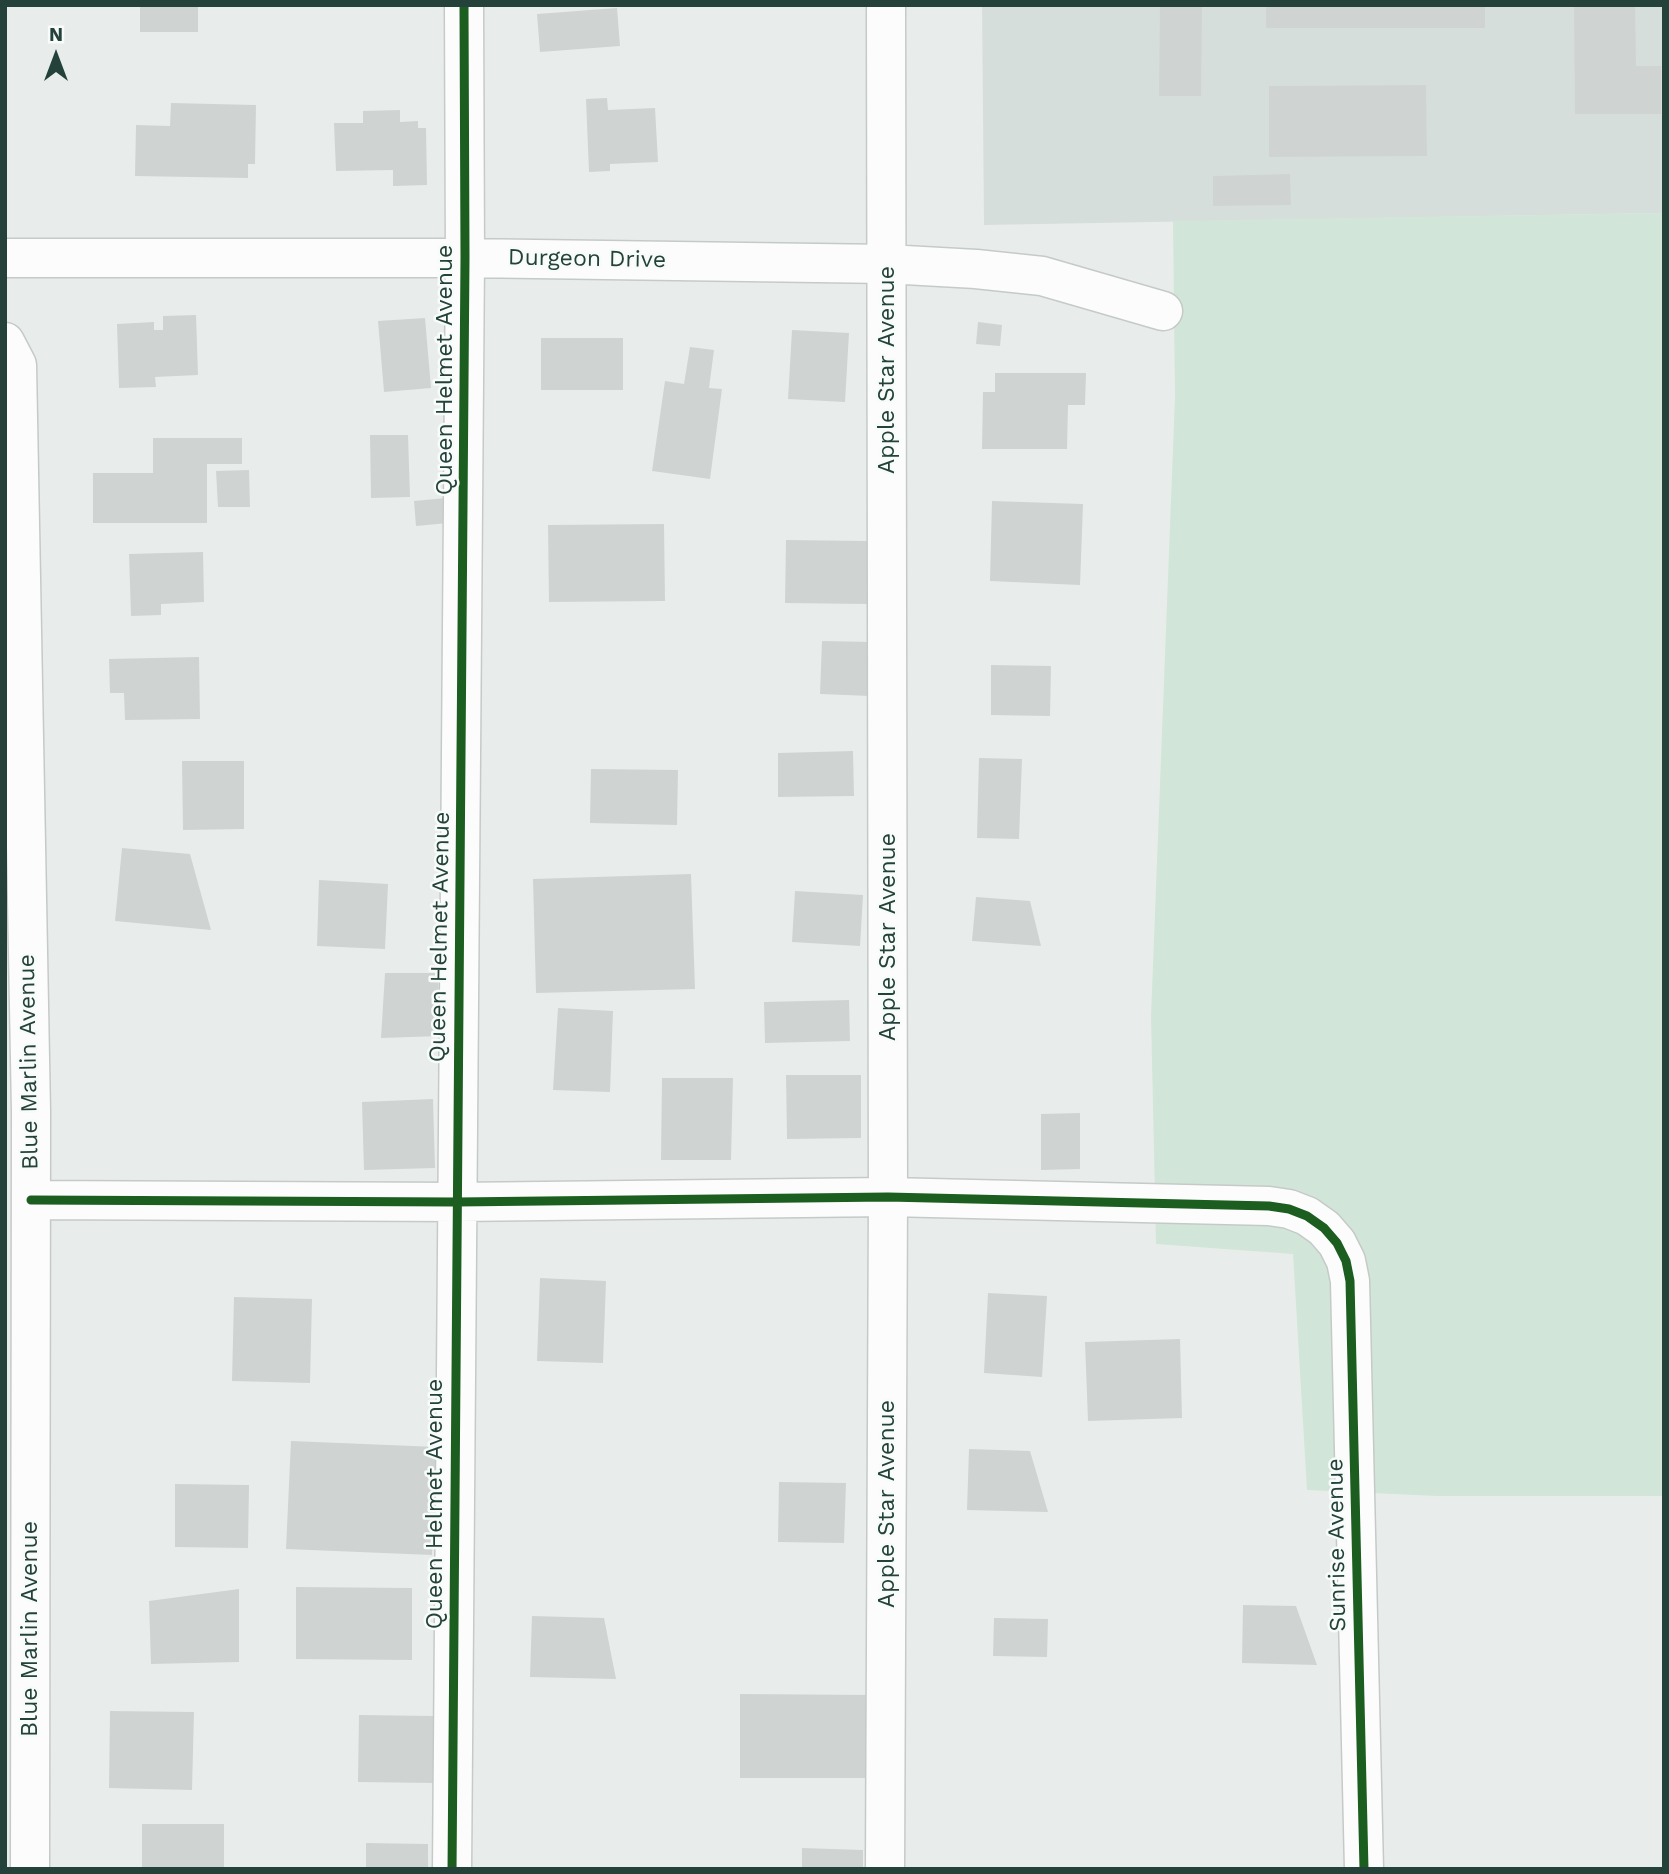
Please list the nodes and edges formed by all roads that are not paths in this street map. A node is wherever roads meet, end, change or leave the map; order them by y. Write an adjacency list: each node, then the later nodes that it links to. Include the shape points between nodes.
1 (464, 5): 4 (street, Queen Helmet Avenue)
2 (886, 5): 5 (street, Apple Star Avenue)
3 (5, 258): 4 (street, Durgeon Drive)
4 (465, 258): 5 (street, Durgeon Drive); 11 (street, Queen Helmet Avenue)
5 (887, 264): 6 (street, Durgeon Drive, via 1042,276); 9 (street, Apple Star Avenue)
6 (1163, 311)
7 (5, 342): 8 (street, Blue Marlin Avenue, via 17,365)
8 (18, 1111): 10 (street, Blue Marlin Avenue)
9 (888, 1198): 11 (street); 14 (street, Apple Star Avenue); 15 (street, Sunrise Avenue, via 1269,1206 1307,1216 1324,1228 1342,1252 1350,1281)
10 (31, 1200): 11 (street); 12 (street, Blue Marlin Avenue)
11 (457, 1202): 13 (street, Queen Helmet Avenue)
12 (30, 1869)
13 (452, 1869)
14 (885, 1869)
15 (1364, 1869)

